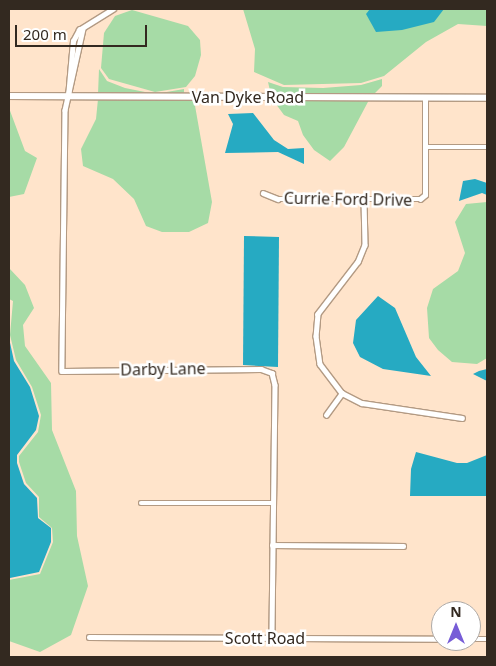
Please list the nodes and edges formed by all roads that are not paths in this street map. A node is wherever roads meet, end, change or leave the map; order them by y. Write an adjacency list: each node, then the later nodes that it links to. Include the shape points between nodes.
1 (113, 9): 3 (street, via 83,29 76,47 72,90)
2 (9, 96): 3 (main road, Van Dyke Road)
3 (68, 97): 4 (main road, Van Dyke Road); 13 (street, Darby Lane, via 64,145 62,371 268,370 275,385)
4 (425, 98): 5 (main road, Van Dyke Road); 6 (street, Currie Ford Drive)
5 (487, 98)
6 (427, 147): 7 (street); 9 (street, Currie Ford Drive, via 425,195 411,200)
7 (487, 147)
8 (263, 193): 9 (street, Currie Ford Drive, via 278,199)
9 (364, 200): 10 (street, via 364,245 361,253 318,314 318,358 330,381)
10 (342, 394): 11 (street); 12 (street, via 377,406)
11 (326, 415)
12 (462, 418)
13 (273, 502): 14 (street); 15 (street, Darby Lane)
14 (141, 503)
15 (272, 545): 16 (street); 18 (street, Darby Lane)
16 (403, 546)
17 (90, 637): 18 (street, Scott Road)
18 (272, 638): 19 (street, Scott Road)
19 (431, 639)

